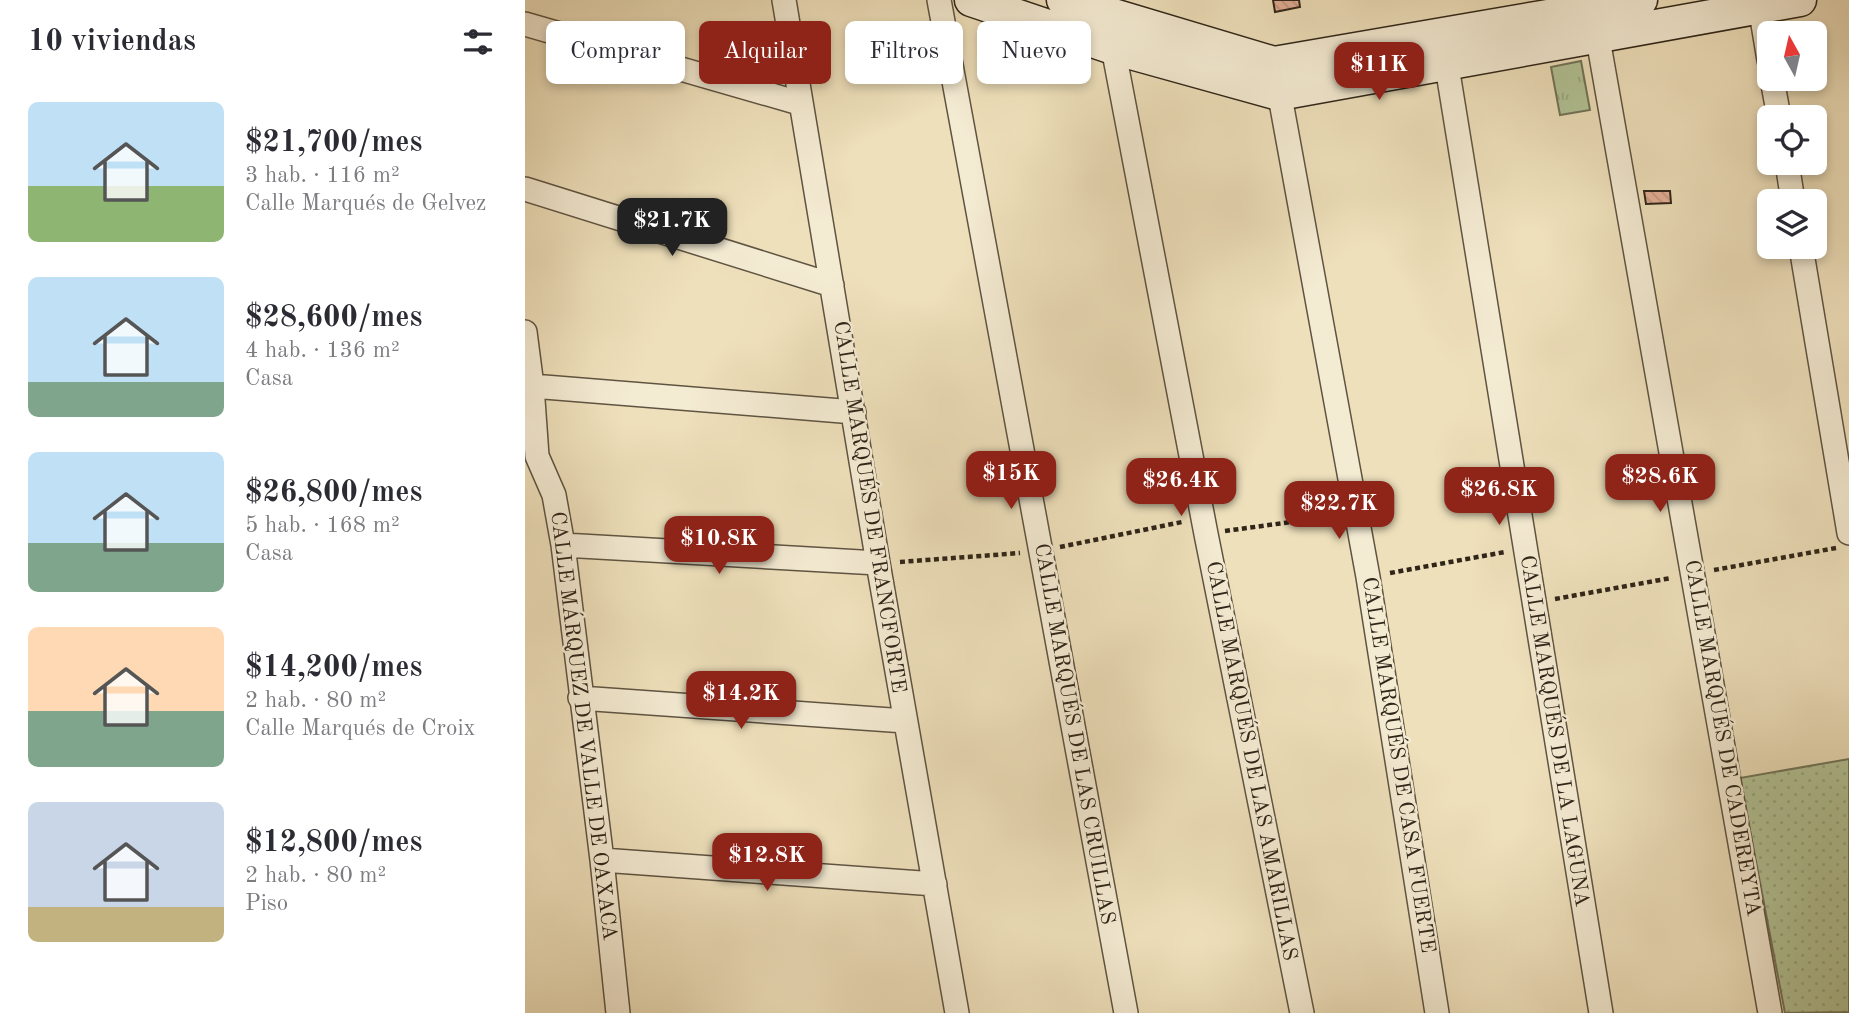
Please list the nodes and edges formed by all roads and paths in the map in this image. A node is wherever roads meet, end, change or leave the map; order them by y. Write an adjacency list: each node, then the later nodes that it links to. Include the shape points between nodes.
1 (784, 0): 15 (street, CALLE MARQUÉS DE FRANCFORTE)
2 (939, 0): 39 (street, CALLE MARQUÉS DE LAS CRUILLAS)
3 (971, 0): 11 (street)
4 (1063, 0): 8 (street)
5 (1641, 0): 10 (street)
6 (1800, 0): 7 (street)
7 (1760, 4): 10 (street)
8 (1107, 13): 11 (street, CALLE MARQUÉS DE LAS AMARILLAS); 13 (street)
9 (525, 23): 15 (street)
10 (1596, 23): 12 (street); 30 (street, CALLE MARQUÉS DE CADEREYTA)
11 (1113, 48): 14 (street); 25 (street, CALLE MARQUÉS DE LAS AMARILLAS)
12 (1445, 49): 13 (street); 14 (street); 28 (street, CALLE MARQUÉS DE LA LAGUNA)
13 (1274, 63): 14 (street, CALLE MARQUÉS DE CASA FUERTE)
14 (1279, 94): 23 (street, CALLE MARQUÉS DE CASA FUERTE)
15 (799, 103): 18 (street, CALLE MARQUÉS DE FRANCFORTE)
16 (525, 189): 18 (street)
17 (1803, 259): 24 (street)
18 (832, 285): 21 (street, CALLE MARQUÉS DE FRANCFORTE)
19 (525, 332): 20 (street, CALLE MÁRQUEZ DE VALLE DE OAXACA)
20 (532, 386): 21 (street); 22 (street, CALLE MÁRQUEZ DE VALLE DE OAXACA)
21 (854, 412): 29 (street, CALLE MARQUÉS DE FRANCFORTE)
22 (531, 454): 26 (street, CALLE MÁRQUEZ DE VALLE DE OAXACA, via 554,495)
23 (1356, 514): 25 (path); 31 (street, CALLE MARQUÉS DE CASA FUERTE)
24 (1849, 533)
25 (1206, 534): 40 (street, CALLE MARQUÉS DE LAS AMARILLAS)
26 (563, 545): 29 (street); 33 (street, CALLE MÁRQUEZ DE VALLE DE OAXACA)
27 (1849, 546): 30 (path)
28 (1524, 549): 31 (path); 32 (street, CALLE MARQUÉS DE LA LAGUNA)
29 (878, 563): 34 (street, CALLE MARQUÉS DE FRANCFORTE)
30 (1693, 574): 32 (path); 43 (street, CALLE MARQUÉS DE CADEREYTA)
31 (1368, 577): 41 (street, CALLE MARQUÉS DE CASA FUERTE)
32 (1534, 602): 42 (street, CALLE MARQUÉS DE LA LAGUNA)
33 (580, 698): 34 (street); 35 (street, CALLE MÁRQUEZ DE VALLE DE OAXACA)
34 (905, 721): 36 (street, CALLE MARQUÉS DE FRANCFORTE)
35 (602, 860): 36 (street); 37 (street, CALLE MÁRQUEZ DE VALLE DE OAXACA)
36 (935, 884): 38 (street, CALLE MARQUÉS DE FRANCFORTE)
37 (618, 1013)
38 (957, 1013)
39 (1126, 1013)
40 (1302, 1013)
41 (1437, 1013)
42 (1601, 1013)
43 (1770, 1013)

